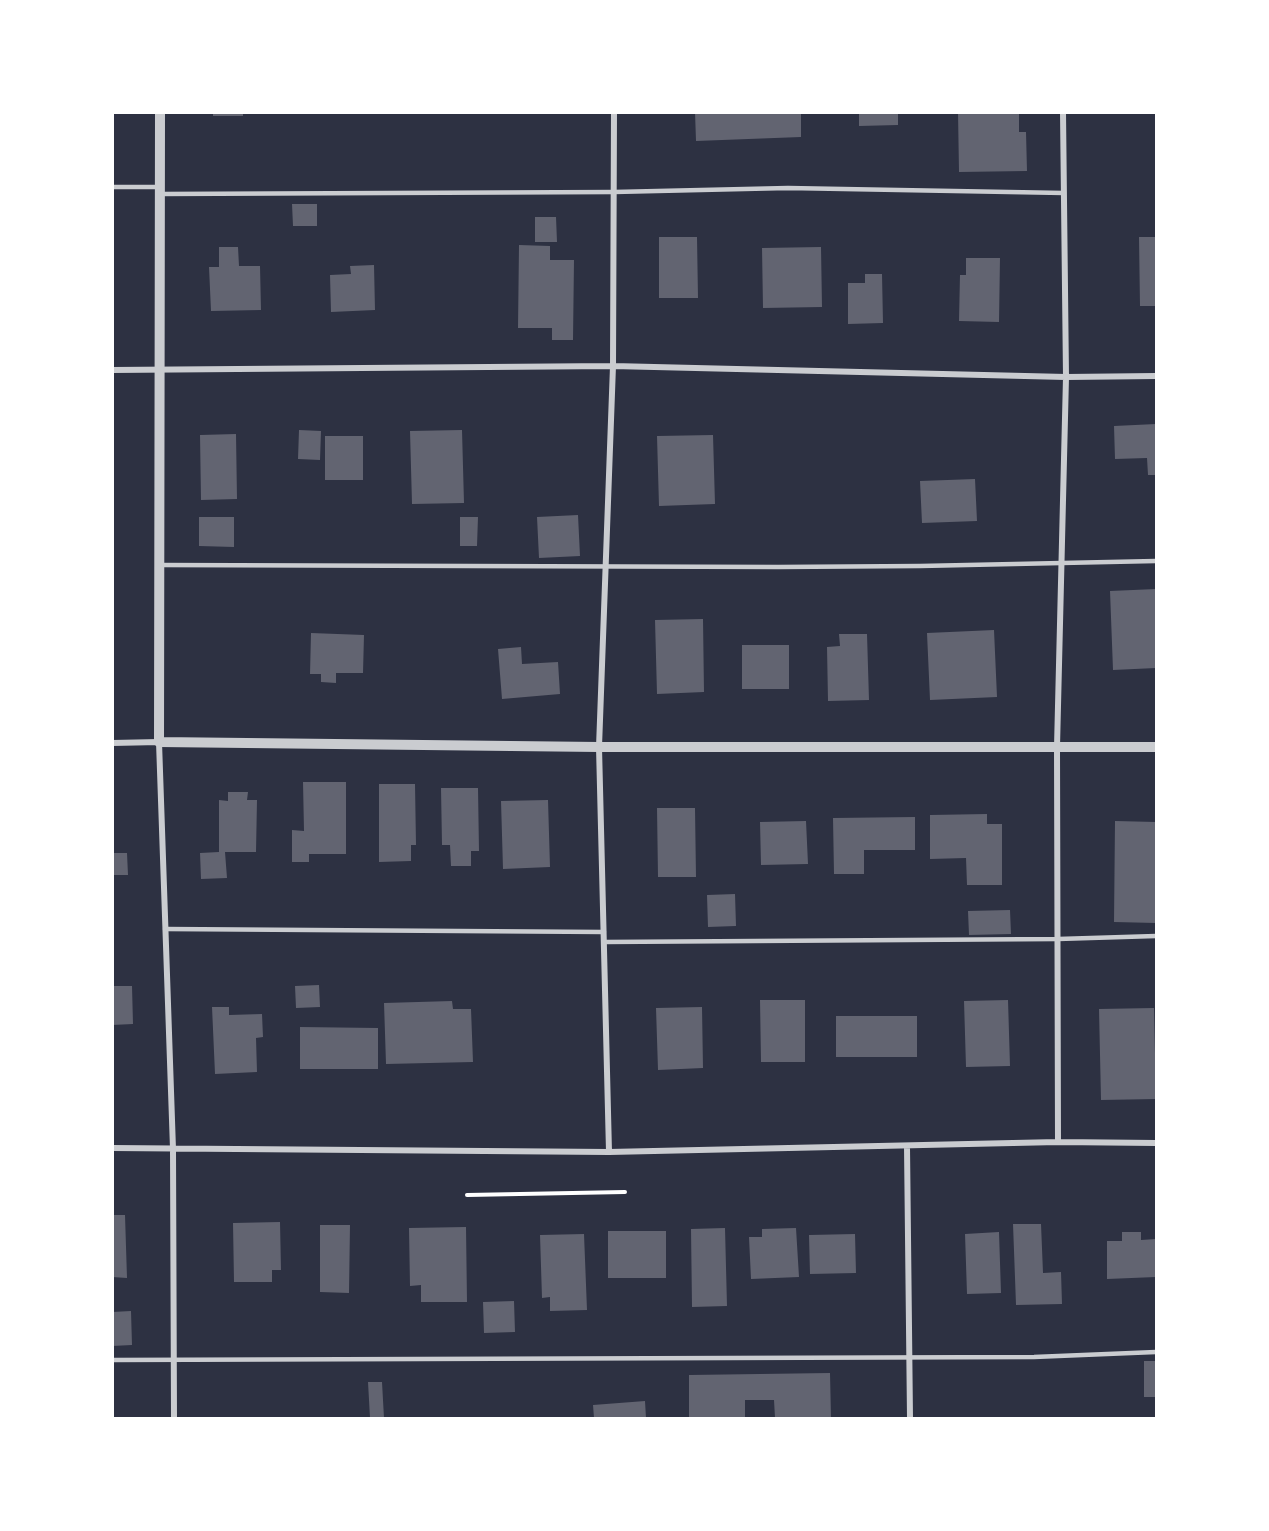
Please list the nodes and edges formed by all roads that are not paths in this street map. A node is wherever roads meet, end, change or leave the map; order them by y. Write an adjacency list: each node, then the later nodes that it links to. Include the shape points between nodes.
1 (160, 112): 5 (street)
2 (614, 112): 6 (street)
3 (1063, 112): 7 (street)
4 (112, 187): 5 (lane)
5 (160, 190): 6 (lane); 10 (street)
6 (614, 192): 7 (lane, via 788,188); 8 (street)
7 (1064, 193): 12 (street)
8 (613, 366): 10 (street); 12 (street); 16 (street)
9 (112, 370): 10 (street)
10 (160, 370): 15 (street)
11 (1156, 376): 12 (street)
12 (1066, 377): 14 (street)
13 (1156, 561): 14 (lane)
14 (1062, 562): 16 (lane); 20 (street)
15 (159, 565): 16 (lane); 18 (street)
16 (606, 567): 19 (street)
17 (112, 742): 18 (street)
18 (159, 742): 19 (street); 22 (street)
19 (599, 747): 20 (street); 23 (street)
20 (1057, 747): 21 (street); 25 (street)
21 (1156, 747)
22 (165, 929): 23 (lane); 31 (street)
23 (604, 932): 26 (street)
24 (1156, 936): 25 (lane)
25 (1058, 939): 26 (lane); 27 (street)
26 (604, 942): 32 (street)
27 (1058, 1142): 28 (street); 29 (street)
28 (1156, 1143)
29 (907, 1146): 32 (street); 34 (street)
30 (112, 1148): 31 (street)
31 (173, 1149): 32 (street); 36 (street)
32 (609, 1152)
33 (1156, 1352): 34 (lane)
34 (910, 1357): 36 (lane); 38 (street)
35 (112, 1360): 36 (lane)
36 (174, 1360): 37 (street)
37 (174, 1419)
38 (910, 1419)

